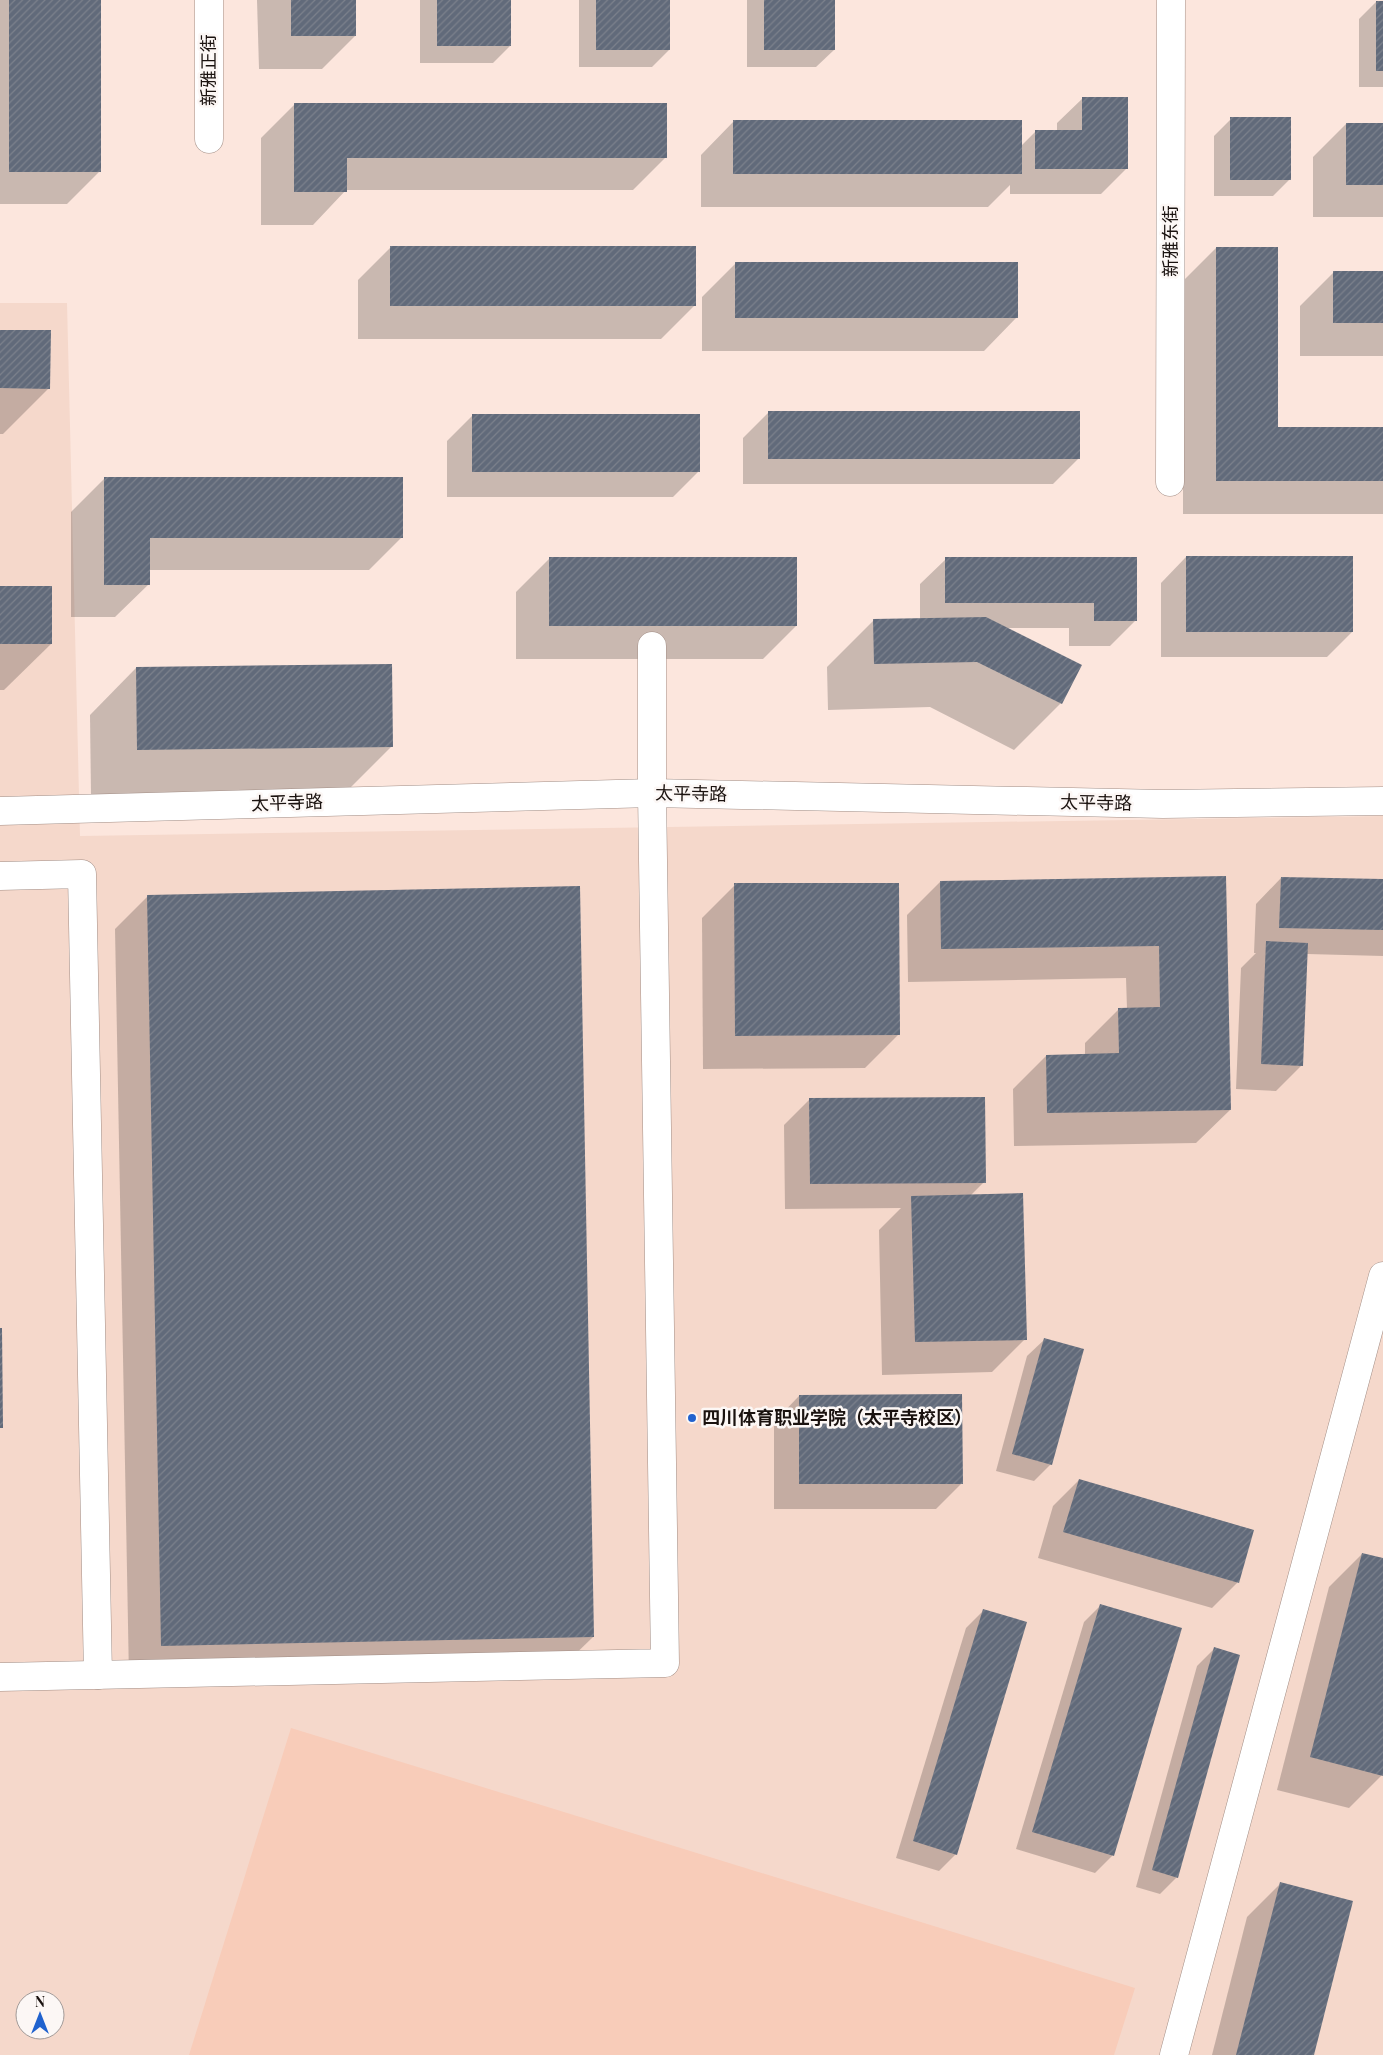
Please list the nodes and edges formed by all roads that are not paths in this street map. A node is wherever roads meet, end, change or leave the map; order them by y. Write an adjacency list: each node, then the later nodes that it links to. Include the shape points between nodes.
1 (209, 0): 3 (street, 新雅正街)
2 (1171, 0): 4 (street, 新雅东街)
3 (209, 139)
4 (1170, 482)
5 (652, 646): 6 (street)
6 (652, 793): 7 (street, 太平寺路, via 1164,804); 8 (street, 太平寺路); 11 (street, via 665,1663)
7 (1383, 801)
8 (0, 812)
9 (0, 876): 11 (street, via 82,874)
10 (1383, 1276): 13 (street)
11 (98, 1675): 12 (street)
12 (0, 1677)
13 (1174, 2055)

